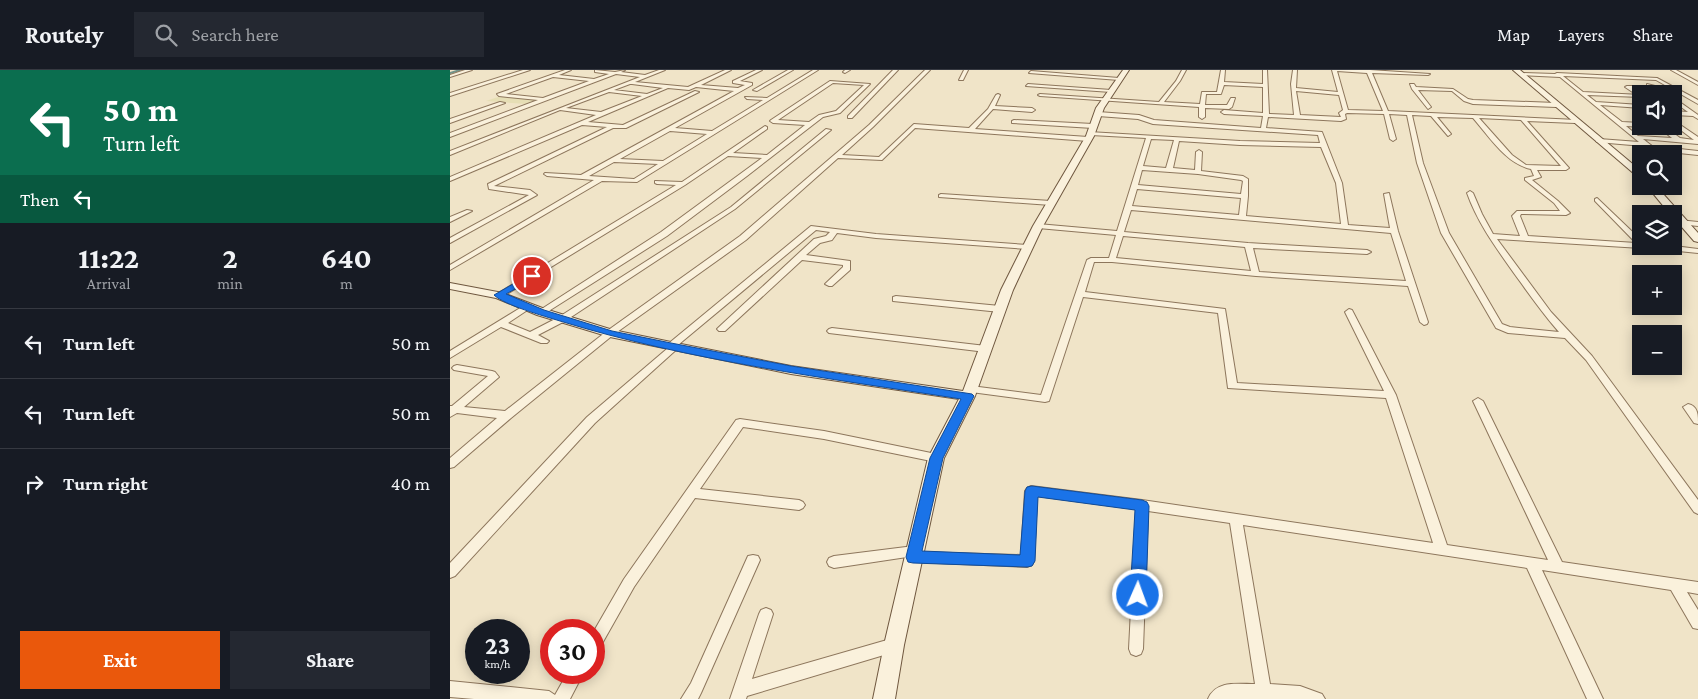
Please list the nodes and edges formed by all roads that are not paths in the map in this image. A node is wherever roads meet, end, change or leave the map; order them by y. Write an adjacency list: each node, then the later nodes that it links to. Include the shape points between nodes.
1 (470, 70): 28 (street)
2 (528, 70): 50 (street)
3 (569, 70): 29 (street)
4 (598, 70): 24 (street)
5 (623, 70): 24 (street)
6 (663, 70): 30 (street)
7 (729, 70): 38 (street)
8 (760, 70): 43 (street, via 735,82 750,84)
9 (791, 70): 44 (street)
10 (816, 70): 57 (street)
11 (896, 70): 82 (street)
12 (928, 70): 120 (street)
13 (966, 70): 33 (street)
14 (1184, 70): 63 (street)
15 (1223, 70): 35 (street)
16 (1265, 70): 39 (street)
17 (1295, 70): 42 (street)
18 (1334, 70): 21 (street); 48 (street)
19 (1622, 70): 31 (street)
20 (1673, 70): 36 (street)
21 (1368, 71): 25 (street); 74 (street)
22 (1031, 72): 27 (street)
23 (1519, 72): 31 (street); 47 (street, via 1560,76); 65 (street)
24 (616, 73): 30 (street); 32 (street)
25 (1404, 73): 26 (street); 41 (street)
26 (1428, 74)
27 (1123, 75): 54 (street)
28 (450, 76)
29 (553, 76): 32 (street); 59 (street, via 499,95)
30 (647, 77): 34 (street)
31 (1633, 77): 60 (street, via 1660,79)
32 (596, 80): 59 (street)
33 (961, 80)
34 (629, 83): 40 (street); 45 (street)
35 (1222, 83): 39 (street); 67 (street, via 1219,93 1204,93)
36 (1698, 84)
37 (1028, 85): 54 (street)
38 (696, 86): 40 (street, via 689,89); 43 (street)
39 (1265, 86): 78 (street)
40 (667, 87): 53 (street)
41 (1414, 88): 65 (street, via 1454,90 1473,102); 69 (street)
42 (1294, 89): 48 (street); 80 (street)
43 (739, 90): 98 (street)
44 (754, 90)
45 (607, 91): 53 (street); 71 (street)
46 (697, 92): 95 (street, via 629,125)
47 (1583, 93): 49 (street); 62 (street)
48 (1340, 94): 72 (street)
49 (1599, 94): 55 (street); 64 (street)
50 (450, 95)
51 (998, 95): 68 (street)
52 (1040, 95): 54 (street)
53 (647, 96): 75 (street)
54 (1108, 96): 63 (street); 97 (street)
55 (1632, 96)
56 (747, 98): 57 (street)
57 (767, 99): 103 (street)
58 (1233, 99): 67 (street, via 1229,107)
59 (544, 100): 105 (street)
60 (1698, 102)
61 (502, 103): 87 (street)
62 (1594, 103): 64 (street); 93 (street)
63 (1160, 104): 67 (street)
64 (1612, 104): 66 (street)
65 (1556, 105): 88 (street)
66 (1630, 105)
67 (1202, 106): 83 (street)
68 (991, 107): 85 (street, via 1034,108); 101 (street)
69 (1428, 107)
70 (1684, 107): 81 (street)
71 (559, 108): 75 (street); 117 (street)
72 (1346, 111): 74 (street); 80 (street, via 1341,119)
73 (1224, 112): 78 (street)
74 (1386, 112): 76 (street); 109 (street)
75 (602, 114): 90 (street)
76 (1409, 114): 79 (street); 187 (street, via 1420,163 1445,233 1499,326 1508,330)
77 (1682, 114): 81 (street)
78 (1266, 115): 80 (street); 102 (street)
79 (1433, 115): 84 (street); 104 (street)
80 (1297, 116)
81 (1695, 116)
82 (850, 117)
83 (1202, 117)
84 (1474, 117): 86 (street); 125 (street, via 1510,156)
85 (1026, 118)
86 (1524, 120): 88 (street); 125 (street, via 1566,168)
87 (450, 121)
88 (1575, 121): 112 (street)
89 (1014, 122): 97 (street)
90 (580, 123): 95 (street); 131 (street)
91 (810, 124): 91 (street, via 772,121 834,82 868,84 838,112 821,116); 121 (street)
92 (1180, 124): 97 (street, via 1150,122 1139,117); 102 (street); 110 (street)
93 (1619, 124): 94 (street); 108 (street)
94 (1632, 125)
95 (610, 127): 159 (street, via 490,185 489,188 534,195)
96 (765, 128): 119 (street)
97 (1092, 128): 101 (street); 107 (street); 142 (street)
98 (667, 129): 103 (street); 122 (street)
99 (1682, 129): 113 (street)
100 (828, 130): 180 (street, via 733,208)
101 (971, 130): 120 (street, via 914,126 880,159)
102 (1263, 130): 115 (street, via 1320,133)
103 (712, 133): 123 (street)
104 (1448, 134)
105 (450, 135)
106 (1672, 135): 111 (street)
107 (1149, 137): 110 (street); 124 (street)
108 (1634, 137): 111 (street); 114 (street)
109 (1393, 138)
110 (1178, 139): 115 (street); 127 (street)
111 (1678, 140): 113 (street)
112 (1599, 141): 114 (street); 126 (street)
113 (1698, 141)
114 (1643, 144): 118 (street, via 1656,150)
115 (1323, 145): 151 (street, via 1339,183)
116 (1199, 152): 128 (street)
117 (450, 153)
118 (1698, 153)
119 (728, 154): 121 (street); 134 (street)
120 (836, 156): 185 (street, via 743,238)
121 (768, 157): 178 (street, via 664,234)
122 (613, 160): 123 (street); 130 (street)
123 (664, 163): 132 (street, via 635,181)
124 (1139, 168): 127 (street); 135 (street)
125 (1533, 168): 157 (street, via 1538,177 1527,179 1566,213 1519,212 1516,216)
126 (1632, 168)
127 (1169, 170): 128 (street)
128 (1198, 172): 140 (street, via 1243,178 1246,180)
129 (546, 174): 130 (street)
130 (582, 177): 132 (street)
131 (450, 178)
132 (601, 179): 168 (street)
133 (658, 182): 134 (street)
134 (683, 184): 174 (street)
135 (1134, 187): 140 (street); 144 (street)
136 (1470, 193): 155 (street)
137 (1387, 194): 153 (street)
138 (1659, 195): 143 (street)
139 (941, 196): 142 (street)
140 (1245, 196): 146 (street)
141 (1597, 200): 156 (street)
142 (1052, 202): 150 (street)
143 (1667, 205)
144 (1128, 208): 146 (street); 154 (street)
145 (469, 211): 147 (street)
146 (1242, 218): 151 (street)
147 (450, 220)
148 (1682, 222): 149 (street); 158 (street)
149 (1698, 224)
150 (1038, 226): 154 (street); 162 (street)
151 (1345, 226): 153 (street)
152 (835, 231): 162 (street); 166 (street, via 829,238 818,240); 189 (street, via 814,228)
153 (1394, 231): 171 (street)
154 (1119, 233): 160 (street); 167 (street)
155 (1491, 236): 157 (street); 187 (street)
156 (1632, 236)
157 (1525, 238): 161 (street)
158 (1698, 239)
159 (450, 241)
160 (1248, 244): 164 (street); 169 (street)
161 (1632, 244)
162 (1028, 247): 177 (street)
163 (1682, 250): 165 (street)
164 (1367, 252)
165 (1698, 252)
166 (800, 257): 170 (street, via 848,263 847,268); 183 (street)
167 (1112, 260): 169 (street); 173 (street, via 1091,260)
168 (450, 268)
169 (1256, 274): 171 (street)
170 (829, 284)
171 (1411, 284): 181 (street)
172 (450, 286): 174 (street)
173 (1080, 294): 193 (street, via 1045,399); 194 (street, via 1222,311 1232,386)
174 (498, 295): 176 (street)
175 (896, 299): 177 (street)
176 (528, 307): 178 (street); 182 (street)
177 (1000, 309): 190 (street)
178 (541, 312): 180 (street)
179 (1350, 312): 194 (street)
180 (562, 319): 185 (street); 186 (street)
181 (1424, 322)
182 (501, 324): 186 (street); 191 (street)
183 (722, 329)
184 (832, 331): 190 (street)
185 (610, 333): 189 (street); 198 (street)
186 (532, 335): 188 (street)
187 (1567, 335): 205 (street, via 1589,358)
188 (544, 341)
189 (672, 347): 193 (street, via 791,370); 213 (street, via 591,420)
190 (986, 349): 193 (street)
191 (450, 355)
192 (457, 368): 197 (street, via 494,377)
193 (970, 393): 200 (street)
194 (1390, 395): 207 (street)
195 (1478, 401): 212 (street)
196 (1688, 407): 199 (street)
197 (451, 411): 198 (street)
198 (507, 415): 201 (street)
199 (1698, 420)
200 (936, 458): 202 (street, via 824,435 740,423); 208 (street)
201 (450, 464)
202 (692, 493): 203 (street); 218 (street, via 629,583)
203 (799, 505)
204 (1142, 506): 206 (street); 208 (street, via 1032,491 1027,561); 220 (street)
205 (1698, 509)
206 (1236, 520): 207 (street); 223 (street)
207 (1442, 550): 211 (street)
208 (914, 554): 210 (street); 219 (street)
209 (753, 560): 227 (street)
210 (834, 562)
211 (1532, 564): 212 (street); 231 (street)
212 (1558, 567): 214 (street)
213 (450, 572)
214 (1675, 585): 215 (street); 217 (street)
215 (1698, 588)
216 (766, 614): 224 (street)
217 (1698, 623)
218 (605, 625)
219 (894, 646): 224 (street); 228 (street)
220 (1136, 649)
221 (570, 684): 226 (street)
222 (453, 692): 225 (street)
223 (1264, 692): 229 (street, via 1226,692); 230 (street, via 1306,693)
224 (740, 695)
225 (549, 699)
226 (562, 699)
227 (689, 699)
228 (884, 699)
229 (1216, 699)
230 (1317, 699)
231 (1595, 699)

